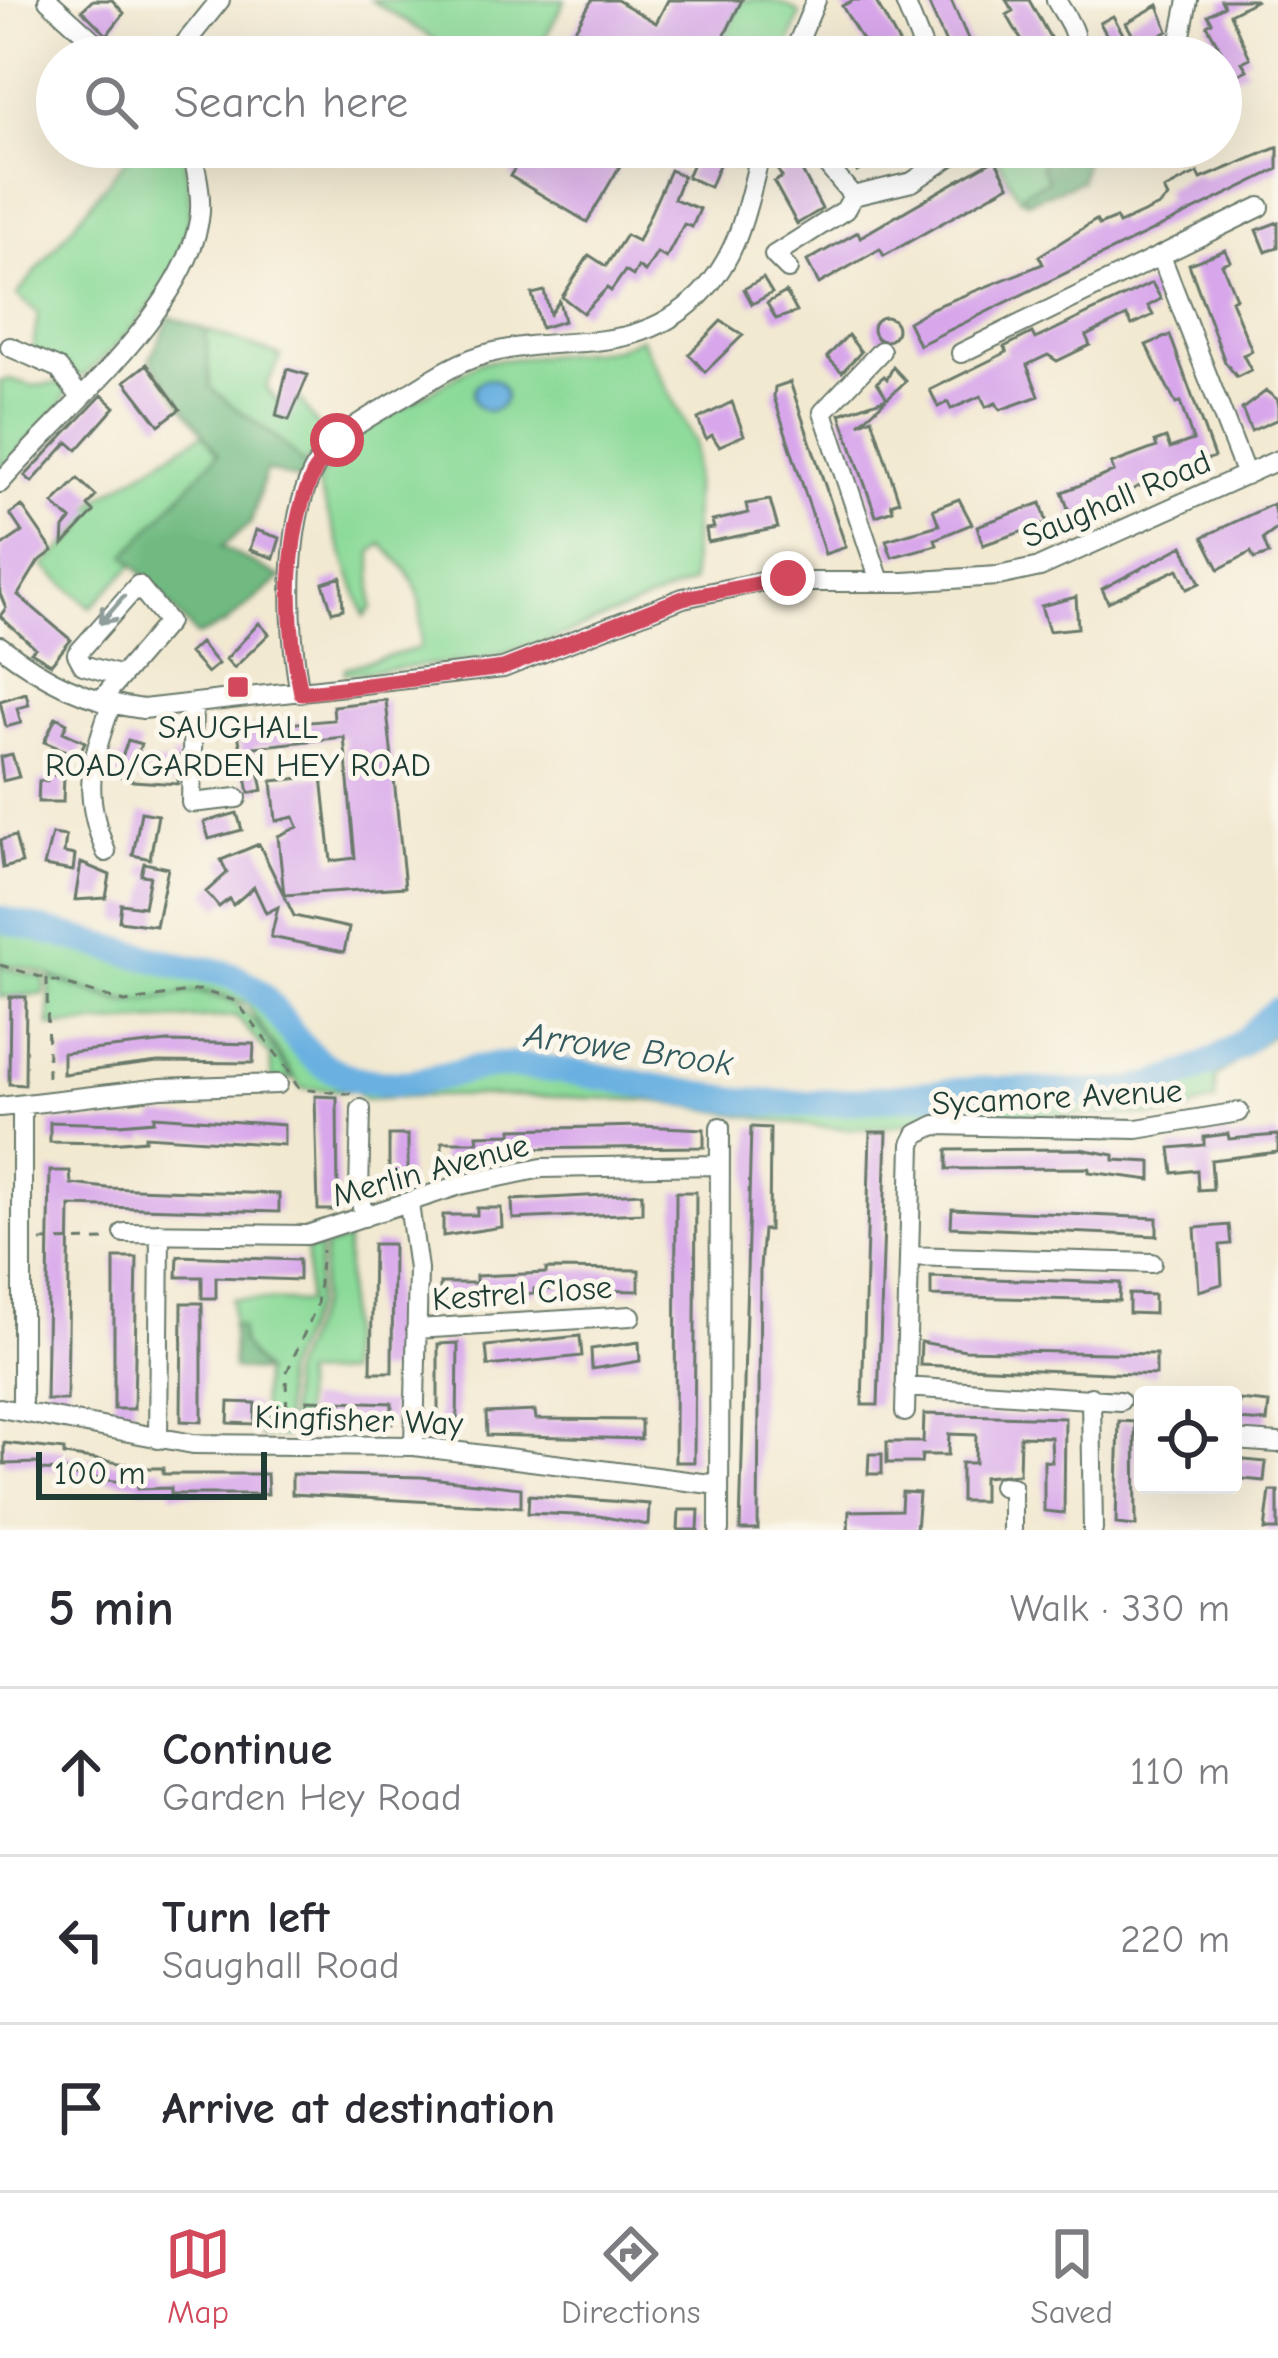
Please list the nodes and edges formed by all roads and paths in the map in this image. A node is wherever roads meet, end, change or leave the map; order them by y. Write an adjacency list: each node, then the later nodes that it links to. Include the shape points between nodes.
1 (48, 0): 7 (street)
2 (220, 0): 8 (street)
3 (816, 0): 9 (street)
4 (904, 0): 10 (street)
5 (1056, 0): 11 (street)
6 (1188, 0): 12 (street)
7 (88, 36)
8 (191, 36)
9 (801, 36)
10 (919, 36)
11 (1074, 36)
12 (1181, 36)
13 (194, 168): 24 (street, via 200,219 185,269 158,313)
14 (756, 168): 31 (street, via 732,258 696,298 632,335 470,359 372,416 322,456 295,546 288,604)
15 (830, 168): 17 (street)
16 (933, 168): 17 (street, via 912,182)
17 (853, 196): 20 (street, via 845,210 774,255)
18 (1260, 207): 19 (street)
19 (1161, 256): 23 (street); 26 (street)
20 (788, 269)
21 (10, 347): 24 (street, via 58,368)
22 (881, 351): 28 (street, via 823,412)
23 (961, 353)
24 (79, 395): 27 (street)
25 (1278, 460): 26 (street, Saughall Road)
26 (1246, 475): 28 (street, Saughall Road, via 1040,567 998,577)
27 (0, 483)
28 (880, 581): 31 (street, Saughall Road, via 788,578 721,588 503,668)
29 (0, 646): 32 (street, Saughall Road, via 54,683)
30 (118, 675): 30 (street, one-way to 30, via 168,622 138,585 77,654 83,665); 32 (street)
31 (301, 693): 33 (street, Saughall Road)
32 (105, 702): 33 (street, Saughall Road, via 143,709); 35 (street, via 89,811)
33 (193, 704): 34 (street, via 191,803)
34 (237, 799)
35 (106, 851)
36 (0, 965): 37 (path)
37 (47, 976): 39 (path); 42 (path, via 125,1002 200,990 236,1001 299,1089 349,1092)
38 (278, 1084): 39 (street)
39 (48, 1100): 40 (street)
40 (22, 1106): 41 (street); 51 (street)
41 (0, 1107)
42 (361, 1109): 47 (street)
43 (1239, 1112): 52 (street, Sycamore Avenue, via 1138,1129 926,1129 912,1144)
44 (720, 1127): 45 (street)
45 (717, 1165): 46 (street, Merlin Avenue, via 542,1168); 69 (street)
46 (409, 1204): 47 (street, Merlin Avenue); 57 (street)
47 (364, 1216): 48 (street, Merlin Avenue)
48 (321, 1230): 50 (street, Merlin Avenue); 67 (path, via 317,1305 286,1374)
49 (124, 1232): 50 (street, Merlin Avenue); 51 (path, via 113,1240)
50 (160, 1233): 64 (street)
51 (22, 1242): 55 (street)
52 (909, 1256): 53 (street); 58 (street, Sycamore Avenue)
53 (1151, 1263)
54 (0, 1270): 55 (street)
55 (22, 1274): 62 (street)
56 (631, 1316): 57 (street, Kestrel Close)
57 (416, 1329): 68 (street)
58 (905, 1388): 59 (street); 63 (street, Sycamore Avenue)
59 (1091, 1397): 60 (street); 73 (street)
60 (1120, 1401)
61 (0, 1408): 62 (street, Kingfisher Way)
62 (22, 1412): 64 (street, Kingfisher Way)
63 (904, 1412)
64 (158, 1439): 67 (street, Kingfisher Way)
65 (1242, 1442): 66 (street)
66 (1278, 1444)
67 (287, 1445): 68 (street, Kingfisher Way)
68 (414, 1446): 69 (street, Kingfisher Way)
69 (718, 1485): 71 (street)
70 (1002, 1486): 72 (street, via 1012,1487)
71 (719, 1530)
72 (1012, 1530)
73 (1093, 1530)

